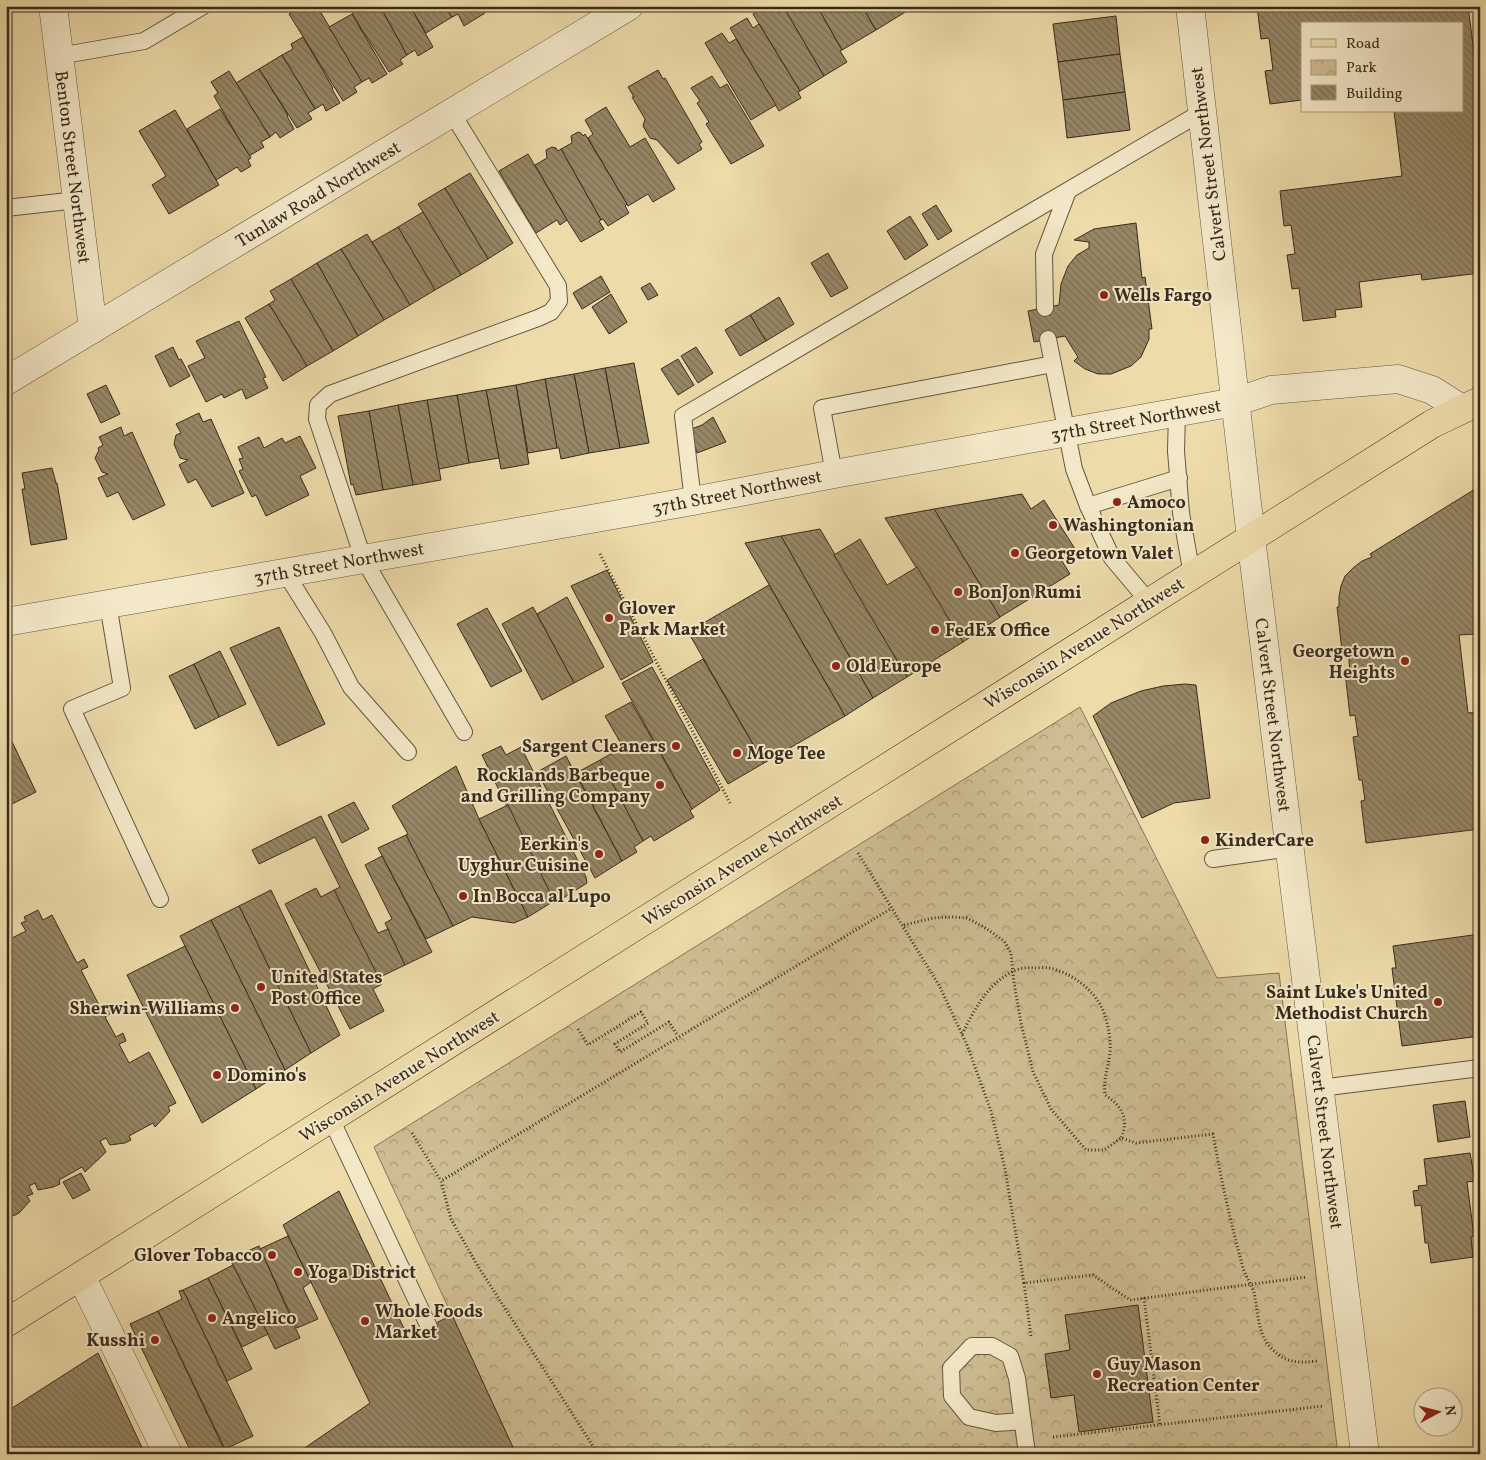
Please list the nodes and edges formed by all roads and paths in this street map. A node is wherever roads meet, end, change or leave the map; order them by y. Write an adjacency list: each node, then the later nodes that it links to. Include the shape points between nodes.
1 (53, 6): 5 (street, Benton Street Northwest)
2 (203, 6): 5 (lane, via 144,41)
3 (629, 6): 7 (street, Tunlaw Road Northwest)
4 (1190, 6): 6 (street, Calvert Street Northwest)
5 (59, 56): 9 (street, Benton Street Northwest)
6 (1202, 112): 8 (lane); 16 (street, Calvert Street Northwest)
7 (452, 113): 12 (street, Tunlaw Road Northwest); 26 (lane, via 558,286 559,301 552,312 330,394 318,405 317,419)
8 (1068, 191): 11 (lane, via 1044,254); 22 (lane, via 683,416)
9 (77, 200): 10 (lane); 12 (street, Benton Street Northwest)
10 (6, 208)
11 (1045, 308)
12 (93, 329): 15 (street, Tunlaw Road Northwest)
13 (1048, 339): 14 (lane)
14 (1053, 364): 19 (lane); 20 (lane, via 822,408)
15 (6, 381)
16 (1235, 402): 17 (street, 37th Street Northwest, via 1271,390 1398,380); 18 (street, 37th Street Northwest); 24 (street, Calvert Street Northwest)
17 (1471, 405): 24 (main road, Wisconsin Avenue Northwest, via 1432,424)
18 (1177, 413): 19 (street, 37th Street Northwest); 21 (lane)
19 (1066, 433): 20 (street, 37th Street Northwest); 23 (lane, via 1074,469)
20 (834, 474): 22 (street, 37th Street Northwest)
21 (1179, 478): 23 (lane); 28 (lane, via 1181,514)
22 (693, 501): 26 (street, 37th Street Northwest)
23 (1088, 506): 29 (lane, via 1112,558)
24 (1251, 538): 28 (main road, Wisconsin Avenue Northwest); 35 (street, Calvert Street Northwest)
25 (600, 554): 34 (path)
26 (363, 558): 27 (street, 37th Street Northwest); 32 (lane)
27 (285, 572): 30 (street, 37th Street Northwest); 33 (lane, via 323,633 351,687)
28 (1192, 575): 29 (main road, Wisconsin Avenue Northwest)
29 (1149, 602): 47 (main road, Wisconsin Avenue Northwest)
30 (108, 604): 31 (street, 37th Street Northwest); 38 (lane, via 122,688 72,709)
31 (6, 622)
32 (464, 732)
33 (408, 752)
34 (730, 803)
35 (1290, 848): 37 (lane); 46 (street, Calvert Street Northwest)
36 (858, 853): 39 (path)
37 (1212, 859)
38 (160, 898)
39 (892, 908): 40 (path); 44 (path)
40 (904, 925): 41 (path, via 933,918 967,918 1004,941 1012,953); 43 (path, via 940,987)
41 (1014, 970): 43 (path, via 980,999); 49 (path, via 1021,1023 1034,1072 1051,1109 1086,1150 1104,1150); 49 (path, via 1049,968 1068,974 1089,989 1100,1004 1110,1034 1110,1052 1103,1082 1105,1095 1115,1101 1125,1115)
42 (578, 1029): 44 (path, via 588,1045 640,1012 648,1023 615,1044 620,1052 669,1022)
43 (962, 1034): 53 (path, via 993,1121 1005,1168)
44 (678, 1036): 50 (path)
45 (1480, 1068): 46 (lane)
46 (1320, 1088): 67 (street, Calvert Street Northwest)
47 (331, 1119): 51 (main road, Wisconsin Avenue Northwest); 57 (lane)
48 (412, 1133): 50 (path)
49 (1121, 1138): 54 (path, via 1136,1143 1213,1134 1230,1221 1246,1279)
50 (441, 1180): 65 (path, via 451,1219 476,1263)
51 (82, 1276): 56 (main road, Wisconsin Avenue Northwest); 64 (street)
52 (1307, 1277): 54 (path)
53 (1024, 1283): 55 (path, via 1093,1275 1130,1300); 58 (path)
54 (1251, 1285): 55 (path); 59 (path, via 1261,1331 1272,1349 1297,1364)
55 (1144, 1298): 62 (path)
56 (6, 1323)
57 (429, 1326)
58 (1032, 1344)
59 (1318, 1361)
60 (1323, 1406): 62 (path)
61 (1022, 1421): 61 (lane, via 1010,1356 992,1346 972,1346 951,1368 952,1396 970,1417 996,1423); 66 (lane)
62 (1160, 1425): 63 (path)
63 (1053, 1437)
64 (168, 1454)
65 (598, 1454)
66 (1027, 1454)
67 (1365, 1454)

